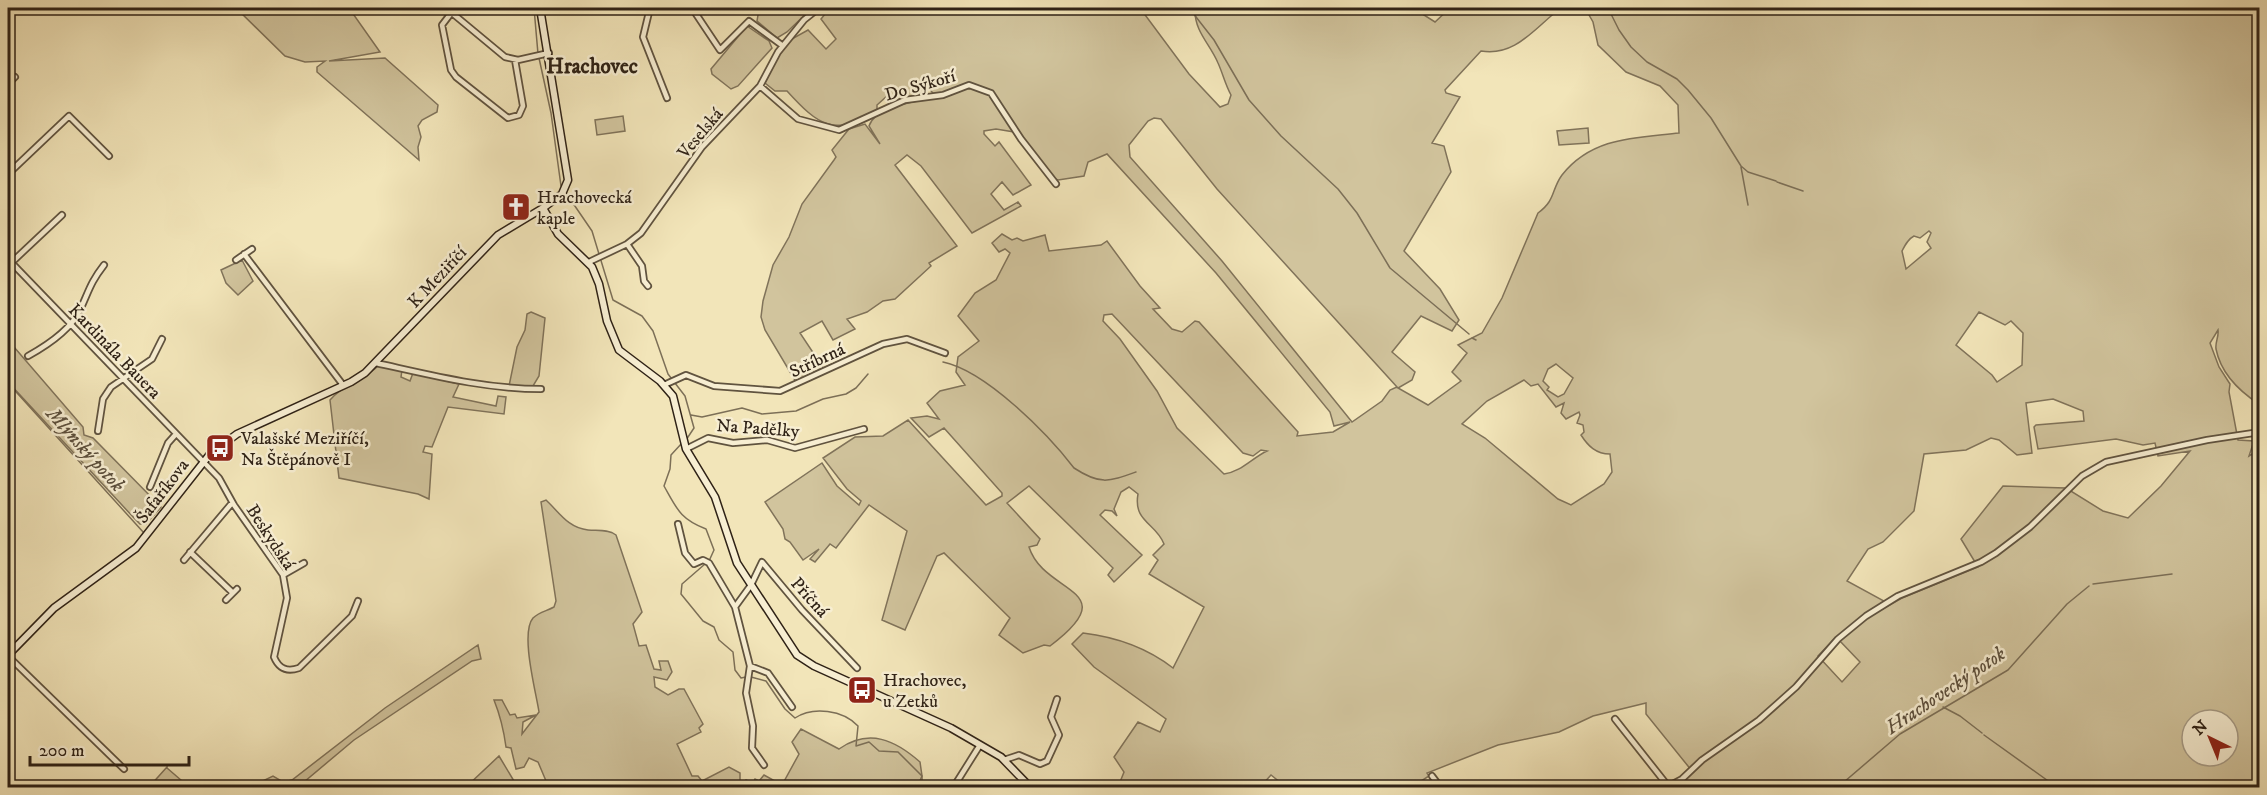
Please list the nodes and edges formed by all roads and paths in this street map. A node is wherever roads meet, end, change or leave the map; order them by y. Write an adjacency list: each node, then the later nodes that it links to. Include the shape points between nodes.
1 (446, 8): 6 (street)
2 (540, 8): 8 (street)
3 (650, 8): 13 (street, via 643,37)
4 (692, 8): 7 (street, via 720,50 748,21)
5 (819, 8): 7 (street, Veselská)
6 (452, 12): 9 (street, via 505,57); 9 (street, via 442,25 451,70 508,118 519,114 523,106)
7 (783, 46): 12 (street, Veselská)
8 (545, 54): 9 (street); 17 (street, K Meziříčí, via 568,176 564,191)
9 (515, 60)
10 (15, 77): 11 (street)
11 (8, 84)
12 (760, 86): 16 (street, Do Sýkoří, via 798,119 839,130 905,100 969,85 991,93); 19 (street, Veselská, via 702,147 652,219)
13 (667, 98)
14 (109, 156): 15 (street, via 69,116)
15 (8, 174)
16 (1056, 184)
17 (543, 208): 24 (street, via 558,234); 31 (street, K Meziříčí, via 498,235)
18 (62, 215): 23 (street)
19 (627, 244): 24 (street, Veselská); 26 (street, via 642,266)
20 (252, 249): 21 (street)
21 (244, 254): 22 (street); 35 (street)
22 (236, 260)
23 (9, 261): 27 (street, Kardinála Bauera)
24 (589, 262): 34 (street, via 619,350)
25 (104, 265): 27 (street, via 88,285 79,312)
26 (648, 286)
27 (69, 323): 30 (street); 33 (street, Kardinála Bauera)
28 (162, 339): 33 (street, via 152,359)
29 (945, 353): 34 (street, Stříbrná, via 907,339 883,344 780,392 714,386 686,375)
30 (28, 356)
31 (376, 363): 32 (street, K Meziříčí); 36 (street, via 468,383)
32 (360, 376): 35 (street, Šafaříkova)
33 (122, 378): 38 (street, via 103,399); 40 (street, Kardinála Bauera)
34 (667, 383): 41 (street, via 674,396)
35 (343, 385): 42 (street, Šafaříkova, via 237,434)
36 (541, 389)
37 (864, 429): 41 (street, Na Padělky, via 795,448 768,440 733,443 708,438)
38 (98, 431)
39 (2259, 432): 65 (street, via 2106,462 2082,476 2030,527 1996,553 1898,596 1866,616 1838,639 1796,687 1759,720)
40 (176, 434): 42 (street, Kardinála Bauera); 43 (street, via 168,443)
41 (686, 447): 50 (street, via 715,497 737,562)
42 (204, 462): 44 (street, Beskydská, via 219,478); 54 (street, Šafaříkova, via 141,543 54,608)
43 (150, 487)
44 (232, 503): 46 (street); 49 (street, Beskydská)
45 (678, 524): 53 (street, via 685,554 694,564 708,561)
46 (190, 552): 47 (street); 51 (street, via 235,591)
47 (184, 560)
48 (304, 563): 49 (street)
49 (283, 575): 52 (street, Beskydská, via 287,598 274,657 287,670 299,668 352,616)
50 (751, 585): 53 (street); 56 (street, Příčná, via 762,562); 60 (street, via 785,638 806,661)
51 (226, 600)
52 (358, 601)
53 (735, 607): 55 (street)
54 (8, 655): 63 (street)
55 (750, 666): 58 (street, via 768,673); 62 (street, via 746,693 753,726 752,748)
56 (857, 668)
57 (1057, 699): 61 (street, via 1051,717 1059,735 1047,761 1040,764 1019,755)
58 (792, 707)
59 (1615, 718): 65 (street)
60 (980, 745): 61 (street); 66 (street)
61 (1004, 760): 67 (street)
62 (764, 765)
63 (124, 769)
64 (1432, 776): 68 (street)
65 (1667, 787)
66 (953, 788)
67 (1031, 788)
68 (1441, 788)

